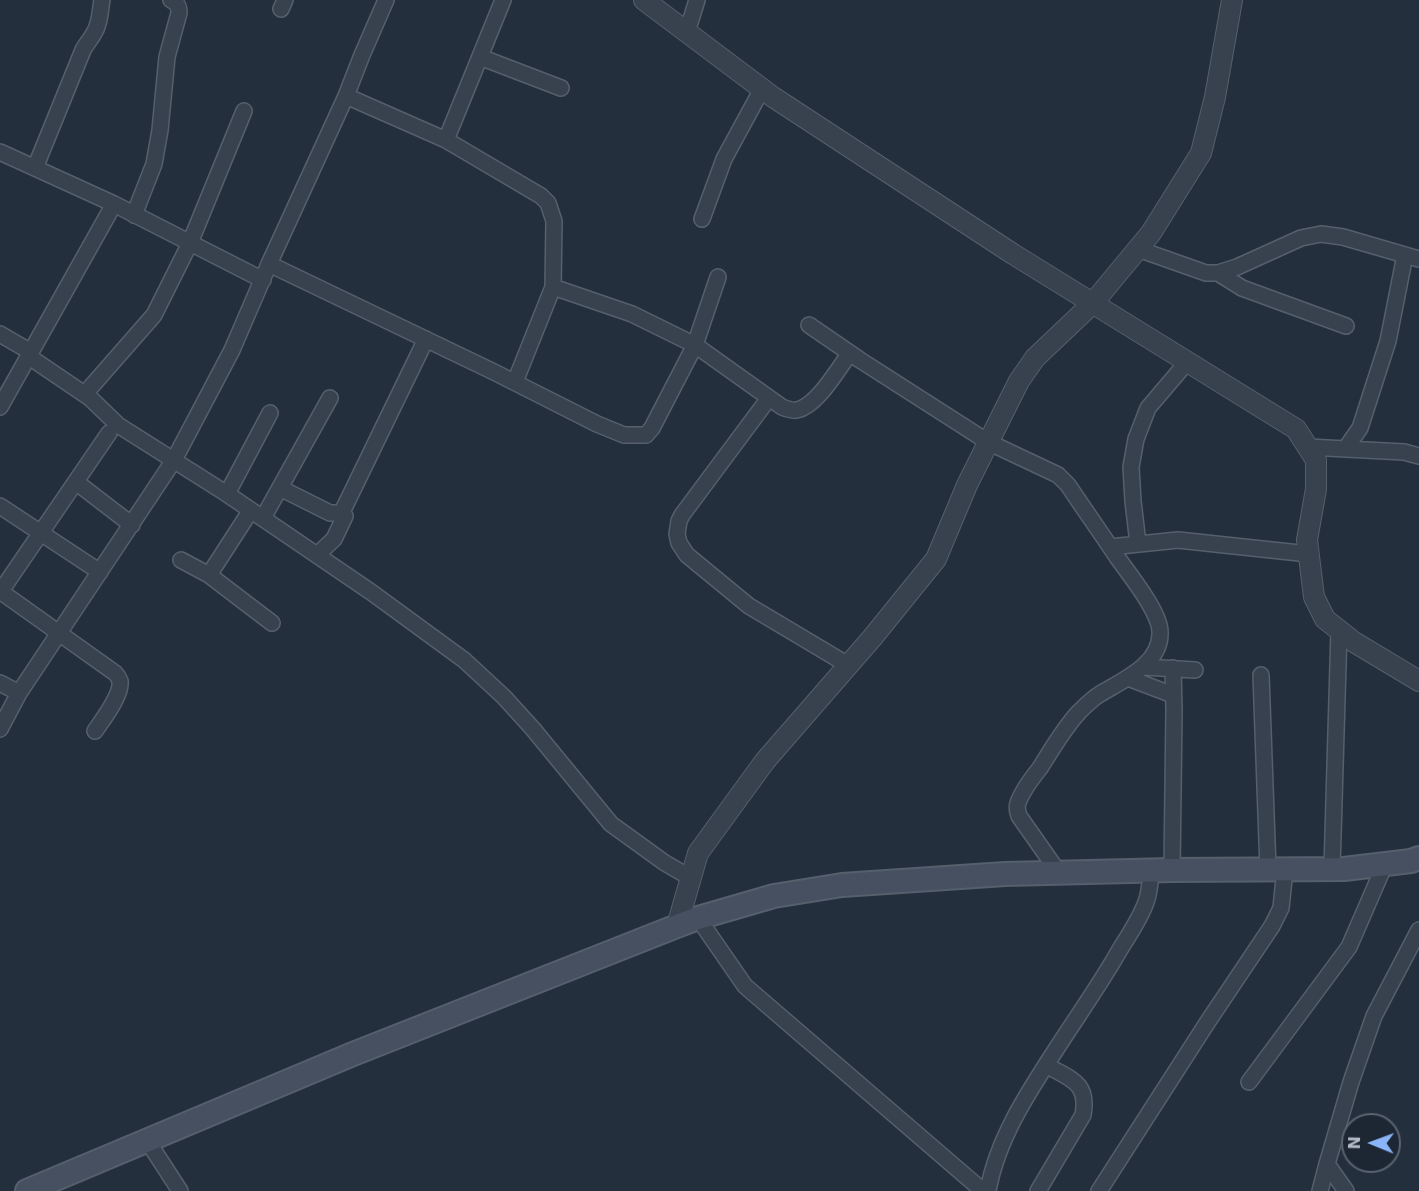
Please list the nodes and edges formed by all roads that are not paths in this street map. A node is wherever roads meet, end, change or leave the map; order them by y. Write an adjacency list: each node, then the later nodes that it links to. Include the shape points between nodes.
1 (102, 0): 16 (street, via 98,23 83,50)
2 (171, 0): 18 (street, via 176,2 179,13 167,57 160,130 154,164)
3 (386, 0): 12 (street)
4 (504, 0): 9 (street)
5 (644, 0): 8 (street)
6 (697, 0): 8 (street)
7 (1232, 0): 21 (street, via 1201,153)
8 (687, 32): 11 (street)
9 (480, 57): 10 (street); 14 (street)
10 (561, 88)
11 (762, 89): 19 (street, via 724,159); 28 (street)
12 (346, 96): 14 (street); 23 (street)
13 (244, 111): 20 (street)
14 (446, 140): 27 (street, via 548,203 554,221)
15 (0, 152): 16 (street)
16 (36, 168): 17 (street)
17 (114, 204): 18 (street); 34 (street)
18 (134, 215): 20 (street)
19 (702, 219)
20 (190, 243): 26 (street); 38 (street, via 154,315)
21 (1138, 249): 24 (street, via 1191,269); 28 (street)
22 (1412, 257): 24 (street, via 1321,234 1301,238); 46 (street, via 1360,428)
23 (269, 264): 26 (street); 32 (street)
24 (1218, 273): 30 (street, via 1242,288)
25 (718, 277): 33 (street)
26 (263, 280): 48 (street, via 232,350)
27 (553, 286): 33 (street, via 632,314); 37 (street)
28 (1093, 303): 36 (street); 44 (street, via 1035,358)
29 (810, 325): 35 (street)
30 (1346, 326)
31 (0, 334): 34 (street)
32 (426, 339): 37 (street); 50 (street, via 341,513 330,513)
33 (695, 345): 37 (street, via 646,435 624,435); 40 (street)
34 (31, 352): 41 (street); 48 (street, via 31,358 90,398 118,425)
35 (850, 352): 40 (street, via 808,405 790,410); 44 (street)
36 (1188, 361): 45 (street, via 1296,429); 57 (street, via 1148,408 1136,439 1131,467)
37 (515, 382)
38 (90, 388)
39 (330, 398): 50 (street)
40 (769, 398): 68 (street, via 682,515 679,543 687,555 749,606)
41 (0, 407)
42 (270, 413): 51 (street)
43 (109, 433): 49 (street)
44 (988, 442): 58 (street, via 1058,474); 68 (street, via 936,559)
45 (1308, 447): 46 (street); 59 (street, via 1316,460 1316,489 1307,540)
46 (1346, 448): 47 (street)
47 (1419, 456)
48 (174, 460): 51 (street); 55 (street)
49 (76, 482): 55 (street); 56 (street)
50 (280, 488): 53 (street)
51 (227, 494): 53 (street)
52 (0, 506): 56 (street)
53 (257, 514): 60 (street); 63 (street)
54 (345, 516): 60 (street, via 334,539)
55 (132, 525): 62 (street)
56 (41, 532): 62 (street); 64 (street)
57 (1138, 544): 58 (street); 59 (street, via 1178,540)
58 (1110, 547): 69 (street, via 1157,618 1160,640)
59 (1309, 554): 66 (street, via 1314,597 1325,619)
60 (317, 555): 86 (street, via 464,660 504,697 611,824)
61 (181, 560): 63 (street)
62 (100, 572): 67 (street)
63 (209, 575): 65 (street)
64 (0, 591): 67 (street)
65 (272, 623)
66 (1339, 630): 74 (street); 83 (street)
67 (59, 632): 76 (street); 79 (street, via 115,672 120,680 114,702)
68 (848, 665): 86 (street, via 765,761 698,853)
69 (1144, 667): 70 (street); 73 (street)
70 (1173, 668): 71 (street); 77 (street)
71 (1195, 669)
72 (1261, 675): 82 (street)
73 (1128, 678): 77 (street); 85 (street, via 1098,695 1079,712 1018,803 1019,816)
74 (1419, 681)
75 (0, 683): 76 (street)
76 (20, 693): 78 (street)
77 (1173, 695): 84 (street)
78 (0, 729)
79 (95, 731)
80 (1419, 858): 81 (main road)
81 (1385, 864): 83 (main road); 90 (street, via 1349,947)
82 (1277, 869): 83 (main road); 84 (main road); 98 (street, via 1281,908 1272,926)
83 (1332, 869)
84 (1162, 870): 85 (main road); 89 (street, via 1137,920)
85 (1059, 873): 87 (main road, via 842,885 774,896)
86 (691, 878): 87 (street)
87 (688, 922): 91 (main road); 95 (street, via 745,986)
88 (1419, 930): 92 (street, via 1374,1016)
89 (1046, 1065): 96 (street, via 1008,1130); 97 (street, via 1076,1082 1084,1093 1085,1103 1083,1115)
90 (1249, 1082)
91 (147, 1140): 93 (main road); 94 (street)
92 (1327, 1164): 99 (street); 100 (street)
93 (27, 1191)
94 (180, 1191)
95 (983, 1191)
96 (988, 1191)
97 (1038, 1191)
98 (1099, 1191)
99 (1320, 1191)
100 (1346, 1191)

